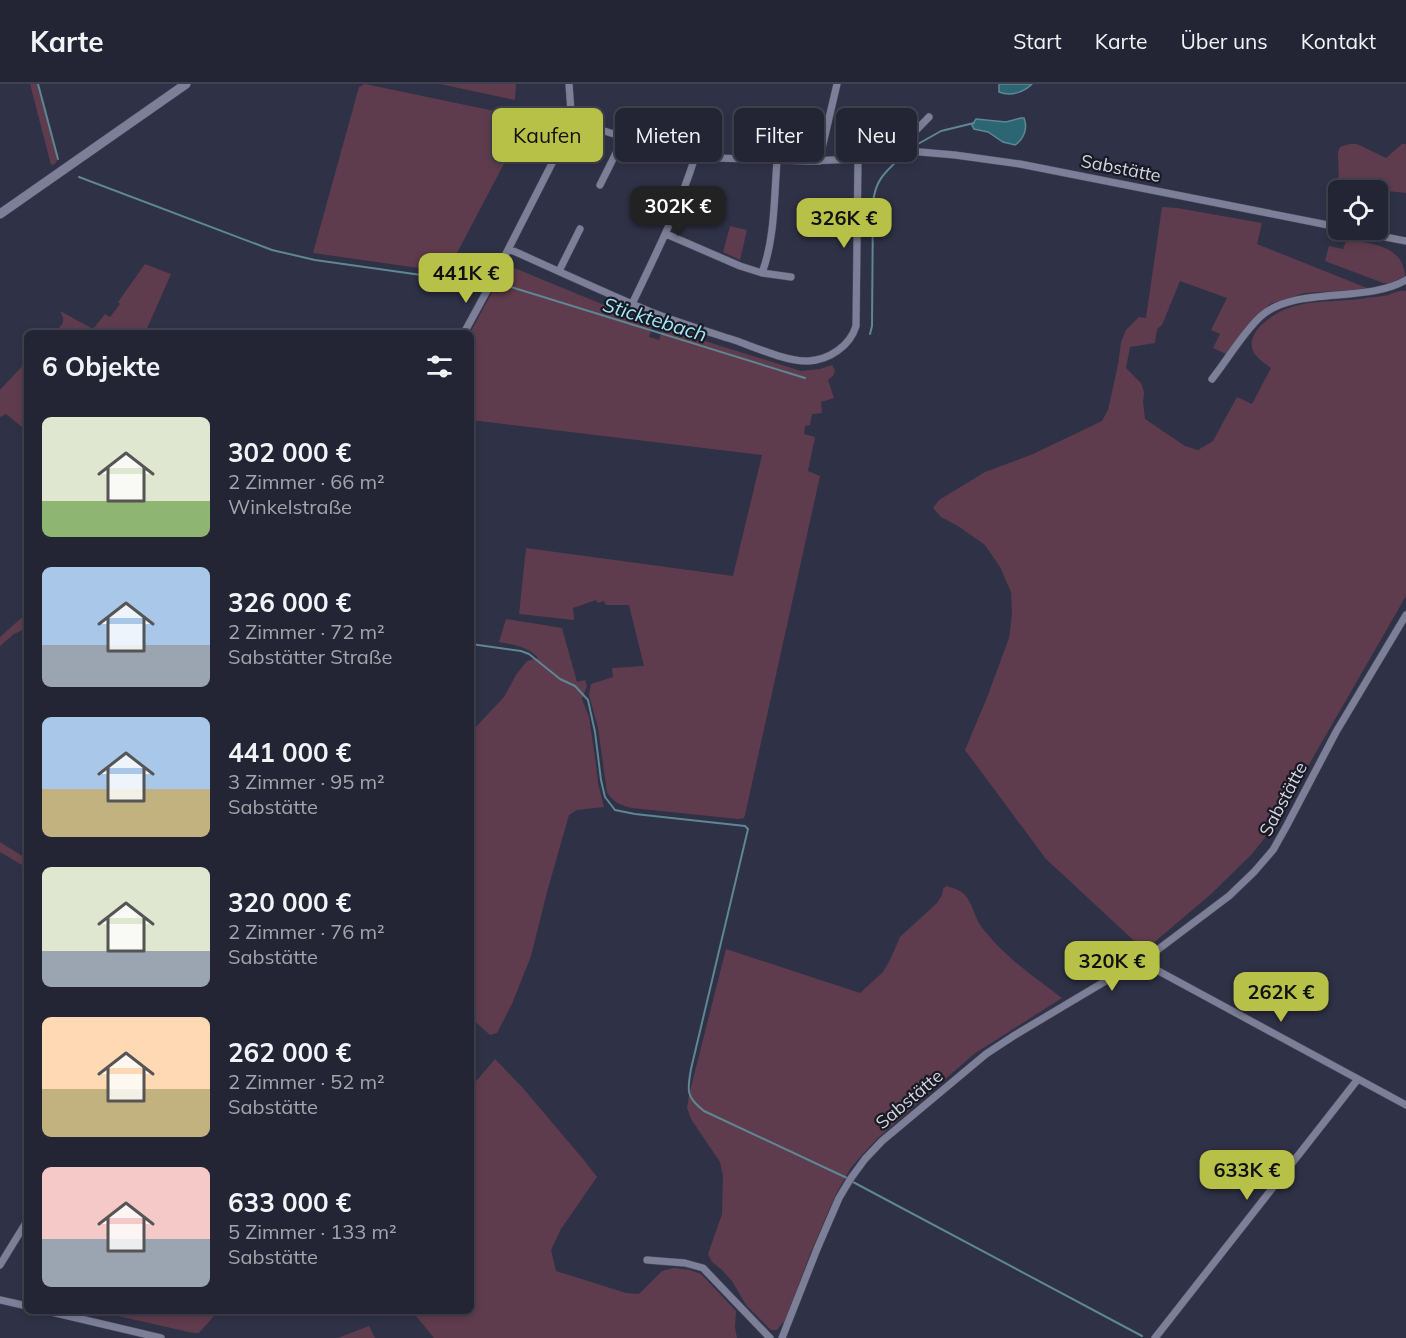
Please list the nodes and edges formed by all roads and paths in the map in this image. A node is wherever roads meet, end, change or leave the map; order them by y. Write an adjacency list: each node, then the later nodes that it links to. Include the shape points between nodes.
1 (186, 84): 15 (main road)
2 (568, 84): 4 (street)
3 (837, 84): 7 (street)
4 (571, 108)
5 (929, 117): 6 (street)
6 (917, 129)
7 (824, 140)
8 (917, 152): 16 (street, Sabstätte, via 1020,164)
9 (615, 155): 14 (street)
10 (552, 162): 21 (street)
11 (694, 162): 18 (street)
12 (777, 162): 23 (street, via 771,243)
13 (858, 162): 26 (street, via 856,326 845,345 828,357 796,360)
14 (600, 185)
15 (0, 214)
16 (1328, 225)
17 (580, 229): 22 (street)
18 (666, 234): 23 (street); 26 (street)
19 (1388, 238): 20 (street)
20 (1406, 241)
21 (509, 249): 22 (street); 27 (street)
22 (559, 271): 26 (street)
23 (762, 273): 24 (street)
24 (791, 278)
25 (1406, 280): 28 (street, via 1370,292 1274,307 1260,316)
26 (632, 304)
27 (466, 330)
28 (1212, 379)
29 (1406, 615): 30 (street, Sabstätte, via 1336,732 1273,850 1229,896)
30 (1142, 959): 31 (street); 41 (street, Sabstätte, via 986,1054 882,1141 850,1178 839,1198)
31 (1358, 1079): 32 (street); 42 (street)
32 (1406, 1105)
33 (24, 1226): 35 (street)
34 (647, 1260): 40 (street, via 703,1268)
35 (0, 1265)
36 (0, 1300): 37 (street)
37 (24, 1305)
38 (60, 1314): 39 (street)
39 (161, 1338)
40 (770, 1338)
41 (782, 1338)
42 (1155, 1338)

